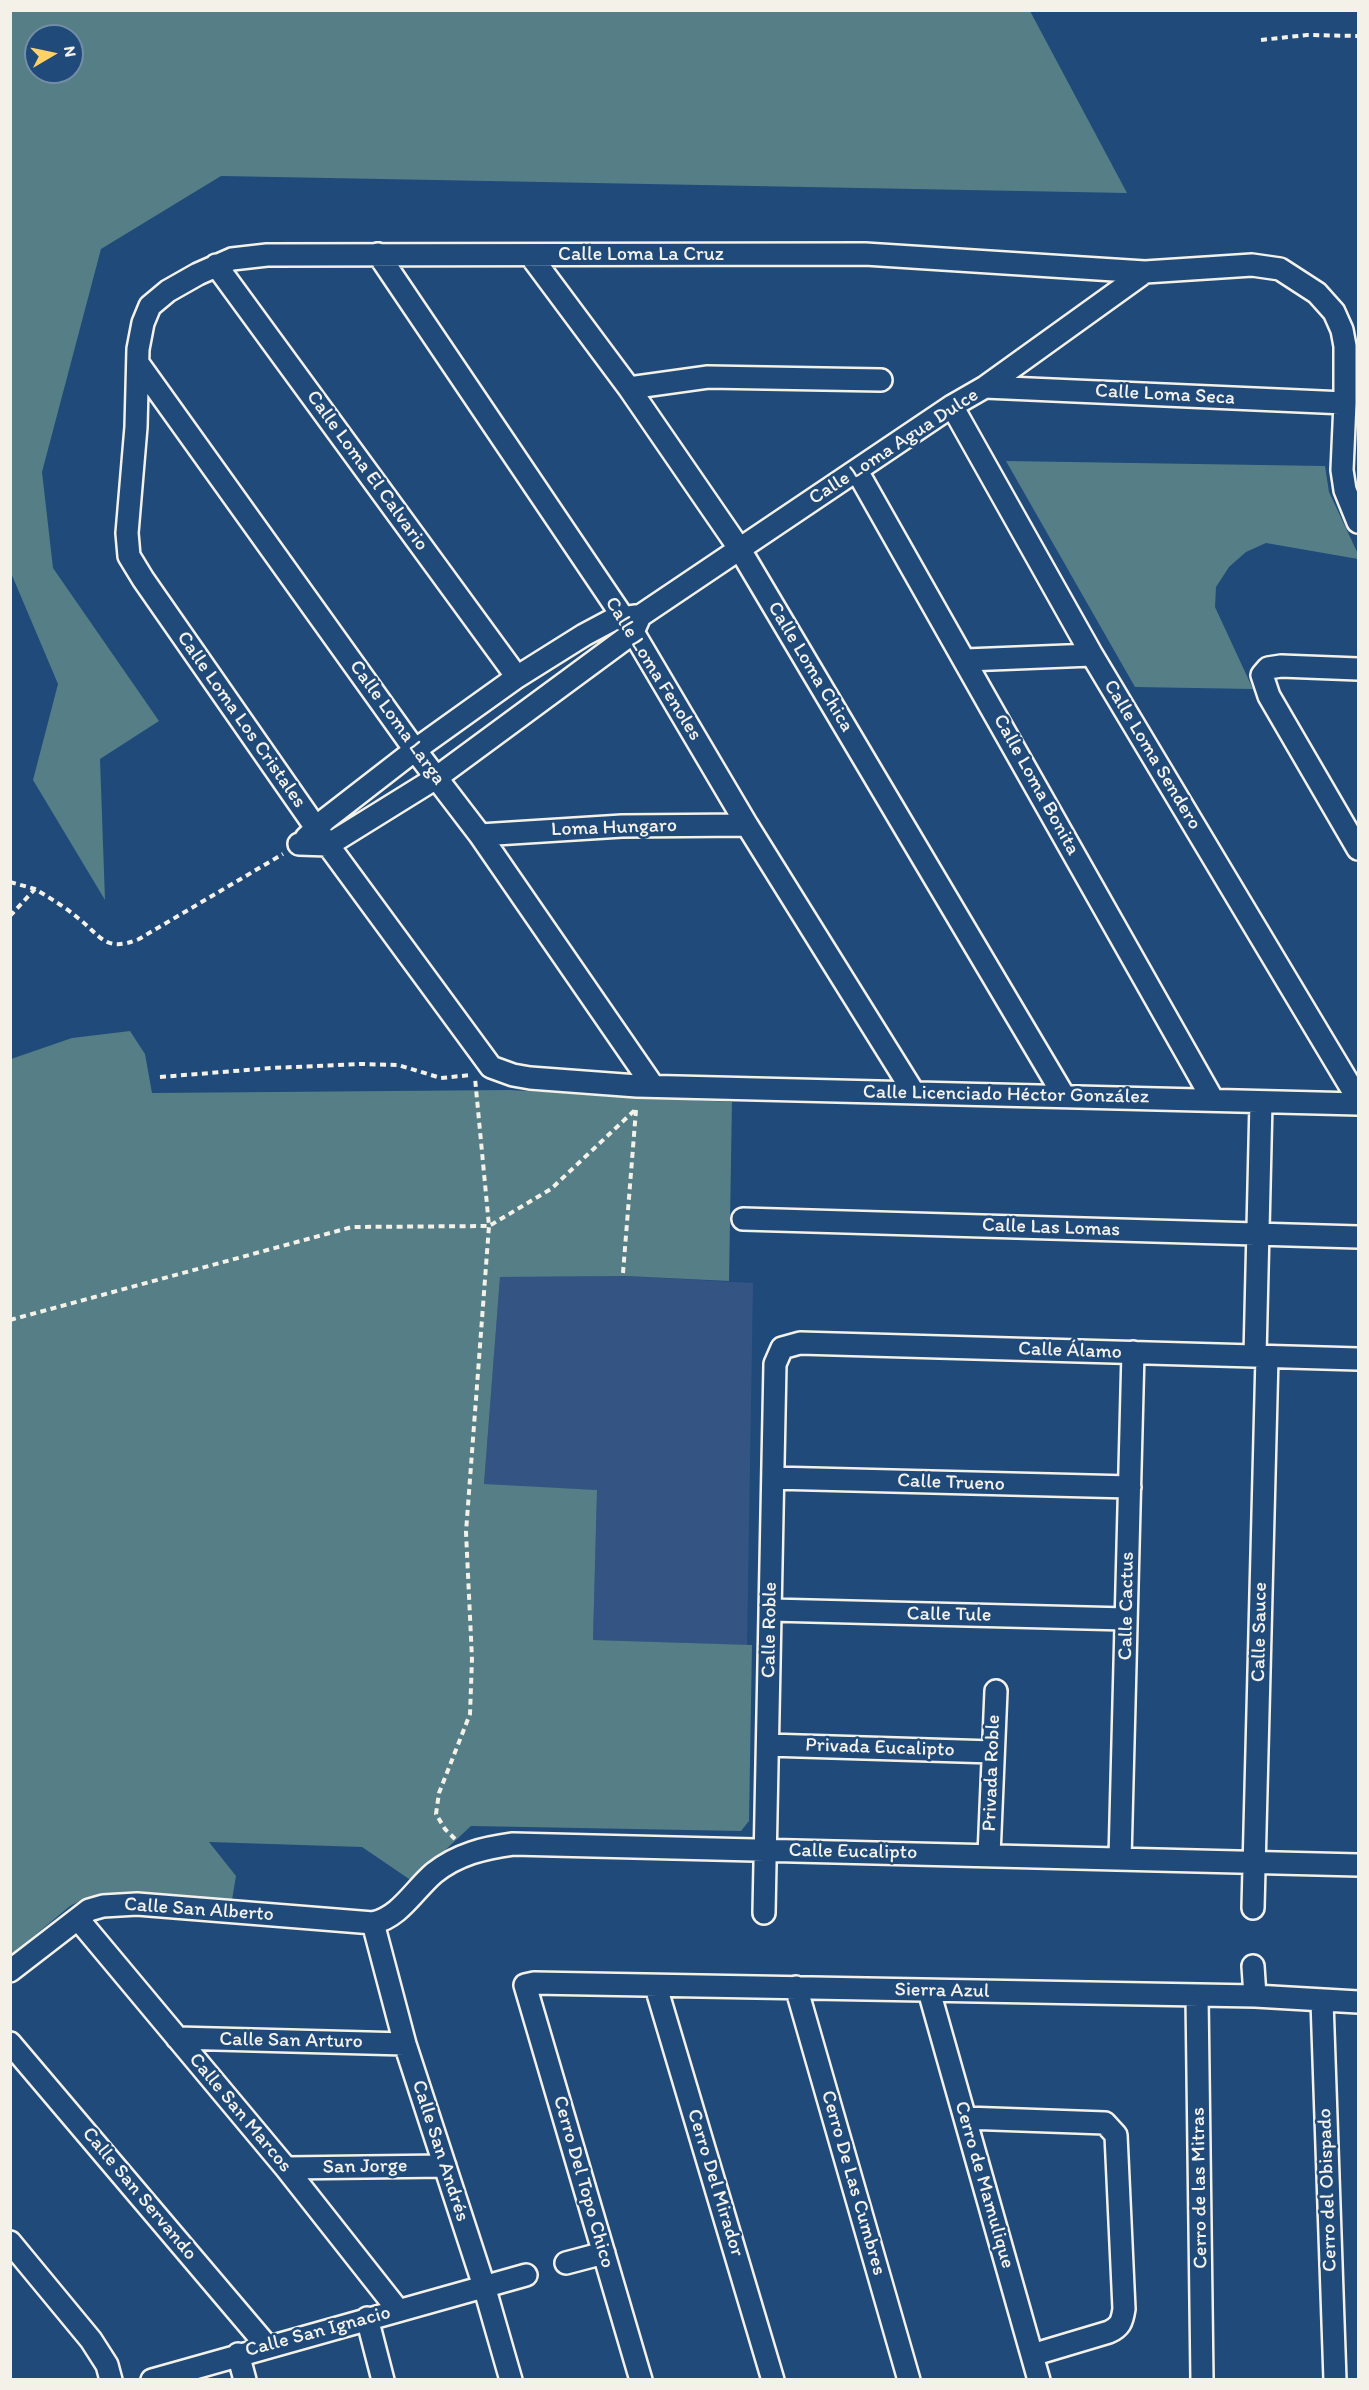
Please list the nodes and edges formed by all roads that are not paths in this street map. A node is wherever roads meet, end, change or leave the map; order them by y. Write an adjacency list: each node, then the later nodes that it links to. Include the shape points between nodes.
1 (378, 254): 2 (street, Calle Loma La Cruz); 3 (street, Calle Loma La Cruz, via 267,255); 16 (street, Calle Loma Fenoles)
2 (530, 255): 4 (street, Calle Loma La Cruz, via 865,254); 10 (street, Calle Loma Chica)
3 (216, 265): 5 (street, Calle Loma La Cruz, via 168,291); 20 (street, Calle Loma El Calvario)
4 (1145, 272): 7 (street, Calle Loma La Cruz, via 1252,265 1281,269 1317,293 1334,312); 9 (street, Calle Loma Agua Dulce)
5 (150, 306): 6 (street, Calle Loma Los Cristales, via 140,334)
6 (138, 363): 21 (street, Calle Loma Larga); 24 (street, Calle Loma Los Cristales, via 129,556)
7 (1352, 364): 11 (street, Calle Loma La Cruz)
8 (881, 380): 10 (street, via 708,377)
9 (985, 387): 11 (street, Calle Loma Seca); 12 (street, Calle Loma Agua Dulce)
10 (628, 388): 15 (street, Calle Loma Chica)
11 (1345, 403): 14 (street, Calle Loma La Cruz, via 1342,470 1345,490)
12 (952, 406): 13 (street, Calle Loma Agua Dulce); 17 (street, Calle Loma Sendero)
13 (857, 471): 15 (street, Calle Loma Agua Dulce); 18 (street, Calle Loma Bonita)
14 (1359, 522)
15 (739, 548): 16 (street, Calle Loma Agua Dulce); 31 (street, Calle Loma Chica)
16 (632, 621): 20 (street, Calle Loma Agua Dulce, via 584,635); 22 (street, Calle Loma Agua Dulce, via 599,659); 23 (street, Calle Loma Fenoles)
17 (1092, 655): 18 (street); 34 (street, Calle Loma Sendero)
18 (966, 660): 32 (street, Calle Loma Bonita)
19 (1359, 669): 27 (street, via 1281,666 1268,668 1262,675 1269,696)
20 (517, 677): 21 (street, Calle Loma Agua Dulce)
21 (415, 750): 22 (street, Calle Loma Larga); 24 (street, Calle Loma Agua Dulce)
22 (436, 778): 25 (street, Calle Loma Larga); 26 (street, Calle Loma Agua Dulce)
23 (747, 825): 25 (street, Loma Hungaro, via 622,826); 30 (street, Calle Loma Fenoles)
24 (316, 828): 26 (street, Calle Loma Los Cristales); 26 (street, Calle Loma Agua Dulce, via 299,844)
25 (480, 835): 29 (street, Calle Loma Larga)
26 (328, 845): 28 (street, Calle Loma Los Cristales, via 491,1067)
27 (1359, 849)
28 (513, 1075): 29 (street, Calle Licenciado Héctor González)
29 (645, 1086): 30 (street, Calle Licenciado Héctor González)
30 (914, 1093): 31 (street, Calle Licenciado Héctor González)
31 (1065, 1096): 32 (street, Calle Licenciado Héctor González)
32 (1213, 1100): 33 (street, Calle Licenciado Héctor González)
33 (1261, 1102): 34 (street, Calle Licenciado Héctor González); 36 (street, Calle Sauce)
34 (1359, 1102)
35 (743, 1219): 36 (street, Calle Las Lomas)
36 (1258, 1234): 37 (street, Calle Las Lomas); 40 (street, Calle Sauce)
37 (1359, 1237)
38 (782, 1348): 39 (street, Calle Álamo, via 800,1343); 42 (street, Calle Roble, via 775,1364)
39 (1133, 1352): 40 (street, Calle Álamo); 43 (street, Calle Cactus)
40 (1261, 1356): 41 (street, Calle Álamo); 52 (street, Calle Sauce)
41 (1359, 1359)
42 (773, 1478): 43 (street, Calle Trueno); 44 (street, Calle Roble)
43 (1130, 1487): 45 (street, Calle Cactus)
44 (771, 1610): 45 (street, Calle Tule); 47 (street, Calle Roble)
45 (1126, 1620): 51 (street, Calle Cactus)
46 (996, 1691): 48 (street, Privada Roble)
47 (768, 1745): 48 (street, Privada Eucalipto); 49 (street, Calle Roble)
48 (993, 1752): 50 (street, Privada Roble)
49 (765, 1850): 50 (street, Calle Eucalipto); 55 (street, Calle Roble); 57 (street, Calle Eucalipto, via 513,1844 468,1852 435,1873 388,1918)
50 (989, 1855): 51 (street, Calle Eucalipto)
51 (1120, 1859): 52 (street, Calle Eucalipto)
52 (1254, 1864): 53 (street, Calle Eucalipto); 54 (street, Calle Sauce)
53 (1359, 1865)
54 (1253, 1908)
55 (764, 1913)
56 (78, 1919): 57 (street, Calle San Alberto, via 89,1910 117,1904); 59 (street, Calle San Alberto); 68 (street, Calle San Marcos)
57 (373, 1923): 70 (street, Calle San Andrés)
58 (1253, 1966): 65 (street)
59 (10, 1971)
60 (525, 1985): 61 (street, Sierra Azul); 75 (street, Cerro Del Topo Chico)
61 (656, 1987): 62 (street, Sierra Azul); 90 (street, Cerro Del Mirador)
62 (796, 1987): 63 (street, Sierra Azul); 91 (street, Cerro De Las Cumbres)
63 (929, 1991): 64 (street, Sierra Azul); 71 (street, Cerro de Mamulique)
64 (1197, 1996): 65 (street, Sierra Azul); 93 (street, Cerro de las Mitras)
65 (1255, 1996): 66 (street, Sierra Azul)
66 (1322, 2001): 67 (street, Sierra Azul); 94 (street, Cerro del Obispado)
67 (1359, 2002)
68 (177, 2038): 70 (street, Calle San Arturo); 73 (street, Calle San Marcos)
69 (10, 2043): 81 (street, Calle San Servando)
70 (405, 2044): 72 (street, Calle San Andrés)
71 (965, 2118): 83 (street, Cerro de Mamulique); 83 (street, via 1105,2123 1116,2134 1123,2319 1118,2328 1108,2332)
72 (445, 2166): 73 (street, San Jorge); 78 (street, Calle San Andrés)
73 (286, 2168): 79 (street, Calle San Marcos)
74 (10, 2242): 84 (street, via 91,2340)
75 (604, 2253): 76 (street); 89 (street, Cerro Del Topo Chico)
76 (566, 2264)
77 (526, 2275): 78 (street, Calle San Ignacio)
78 (484, 2286): 79 (street, Calle San Ignacio); 88 (street, Calle San Andrés)
79 (398, 2310): 80 (street, Calle San Ignacio)
80 (367, 2318): 81 (street, Calle San Ignacio); 87 (street)
81 (267, 2346): 82 (street, Calle San Ignacio)
82 (238, 2354): 85 (street, Calle San Ignacio); 86 (street)
83 (1032, 2355): 92 (street, Cerro de Mamulique)
84 (111, 2379)
85 (152, 2379)
86 (245, 2379)
87 (383, 2379)
88 (511, 2379)
89 (641, 2379)
90 (773, 2379)
91 (909, 2379)
92 (1039, 2379)
93 (1202, 2379)
94 (1335, 2379)

